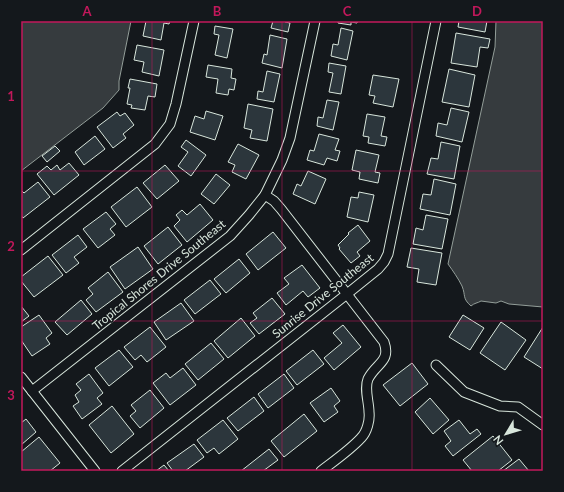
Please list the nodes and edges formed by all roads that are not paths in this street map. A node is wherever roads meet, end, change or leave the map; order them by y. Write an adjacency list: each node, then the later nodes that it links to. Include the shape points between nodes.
1 (194, 21): 5 (street, via 170,124 156,144)
2 (315, 21): 4 (street, Tropical Shores Drive Southeast, via 290,138)
3 (436, 21): 6 (street, Sunrise Drive Southeast, via 388,254 378,269)
4 (265, 195): 6 (street, via 282,209); 9 (street, Tropical Shores Drive Southeast, via 230,236)
5 (21, 250)
6 (347, 294): 12 (street, Sunrise Drive Southeast); 13 (street, via 384,342 386,355 368,379 366,387 370,415 362,437)
7 (436, 365): 10 (street, via 464,392 500,406 518,407)
8 (21, 377): 9 (street)
9 (32, 391): 11 (street)
10 (543, 425)
11 (95, 471)
12 (122, 471)
13 (321, 471)

